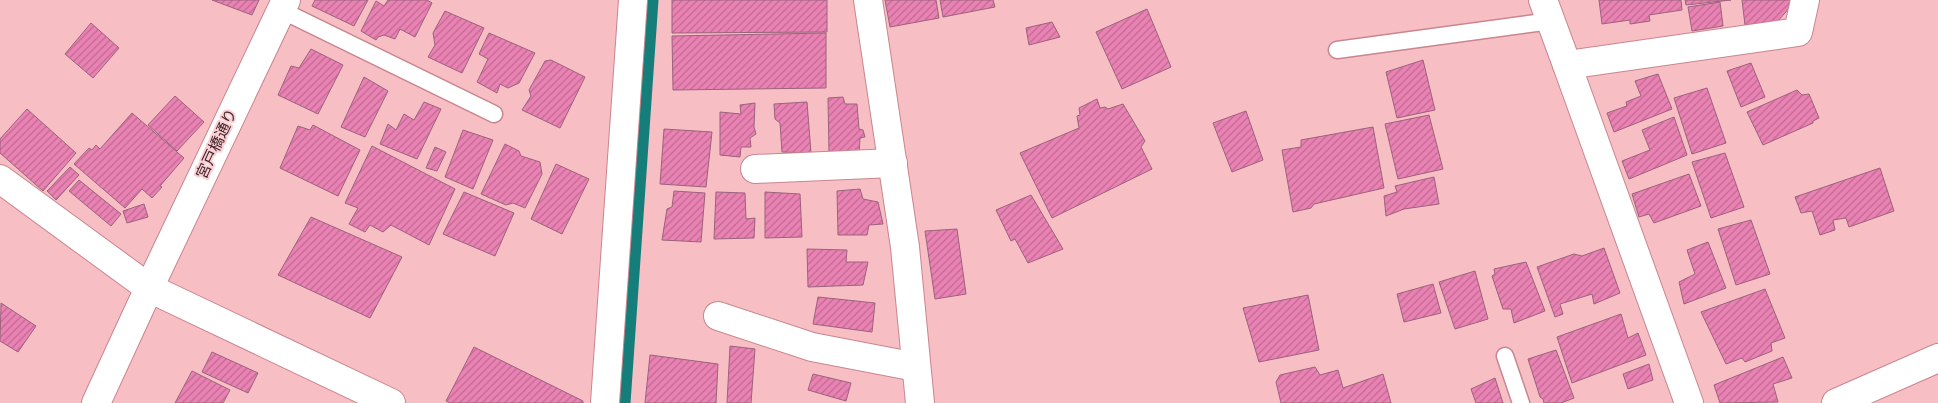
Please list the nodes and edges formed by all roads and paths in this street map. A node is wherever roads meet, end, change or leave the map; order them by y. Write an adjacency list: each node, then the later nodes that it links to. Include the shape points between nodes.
1 (633, 0): 20 (street)
2 (868, 0): 9 (street)
3 (1805, 0): 7 (street, via 1798,32)
4 (283, 5): 8 (lane); 12 (street, 宮戸橋通り)
5 (1547, 11): 6 (lane); 7 (street)
6 (1337, 50)
7 (1567, 65): 23 (street)
8 (494, 114)
9 (893, 163): 10 (street); 16 (street)
10 (755, 169)
11 (0, 178): 12 (street)
12 (148, 288): 18 (street, 宮戸橋通り); 19 (street)
13 (718, 316): 16 (street, via 812,347)
14 (1505, 356): 22 (lane)
15 (1938, 358): 17 (street)
16 (916, 366): 21 (street)
17 (1865, 397): 24 (street)
18 (96, 403)
19 (391, 403)
20 (605, 403)
21 (920, 403)
22 (1521, 403)
23 (1690, 403)
24 (1836, 403)

